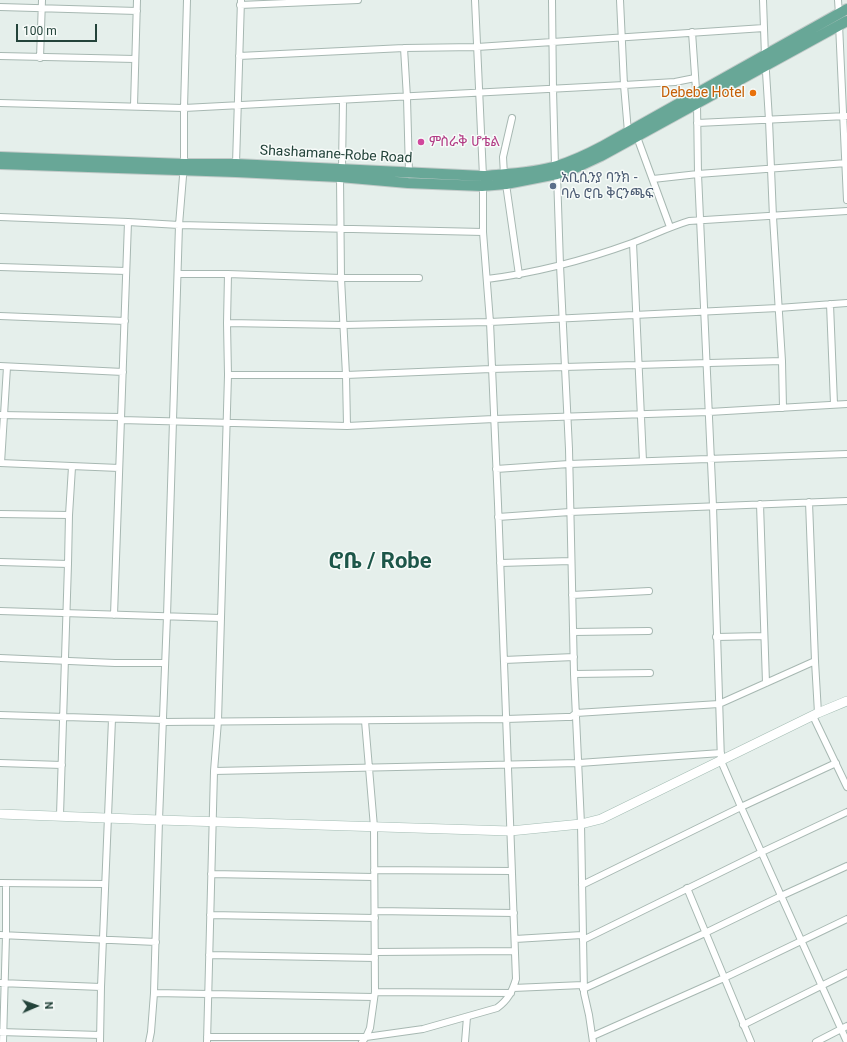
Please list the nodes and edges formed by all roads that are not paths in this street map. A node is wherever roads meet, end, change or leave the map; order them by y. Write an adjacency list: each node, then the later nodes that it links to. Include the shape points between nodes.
1 (42, 0): 12 (street)
2 (137, 0): 13 (street)
3 (187, 0): 38 (street)
4 (358, 0): 10 (street)
5 (475, 0): 20 (street)
6 (552, 0): 19 (street)
7 (620, 0): 18 (street)
8 (763, 0): 16 (street)
9 (838, 0): 14 (street)
10 (240, 2): 23 (street)
11 (0, 7): 12 (street)
12 (41, 8): 13 (street); 24 (street)
13 (137, 11): 25 (street)
14 (843, 11): 15 (street); 26 (main road, Shashamane-Robe Road)
15 (843, 23): 26 (main road, Shashamane-Robe Road); 27 (street)
16 (764, 28): 17 (street); 26 (street)
17 (692, 32): 18 (street); 28 (street)
18 (622, 38): 19 (street); 29 (street)
19 (552, 42): 20 (street); 30 (street)
20 (477, 47): 21 (street); 31 (street)
21 (404, 48): 23 (street); 32 (street)
22 (0, 56): 24 (street)
23 (239, 56): 37 (street)
24 (40, 58): 25 (street)
25 (135, 59): 36 (street)
26 (765, 61): 33 (main road, Shashamane-Robe Road); 41 (street)
27 (844, 70): 39 (street)
28 (695, 78): 29 (street); 33 (street)
29 (624, 86): 30 (street); 43 (street)
30 (553, 89): 31 (street); 50 (street)
31 (478, 94): 32 (street); 56 (street)
32 (407, 98): 34 (street); 51 (street)
33 (697, 99): 42 (street); 43 (main road, Shashamane-Robe Road)
34 (343, 101): 37 (street); 52 (street)
35 (0, 103): 36 (street)
36 (134, 106): 38 (street)
37 (238, 106): 38 (street); 47 (street)
38 (184, 108): 48 (street)
39 (845, 116): 41 (street); 45 (street)
40 (512, 118): 54 (street, via 503,156)
41 (769, 120): 42 (street); 49 (street)
42 (697, 123): 53 (street)
43 (632, 134): 50 (main road, Shashamane-Robe Road); 55 (street)
44 (0, 157): 48 (main road, Shashamane-Robe Road)
45 (846, 163): 49 (street); 57 (street)
46 (0, 164): 48 (main road, Shashamane-Robe Road)
47 (236, 164): 48 (main road, Shashamane-Robe Road); 52 (main road, Shashamane-Robe Road)
48 (184, 167): 52 (main road, Shashamane-Robe Road); 63 (street)
49 (771, 169): 53 (street); 60 (street)
50 (556, 170): 54 (main road, Shashamane-Robe Road); 68 (street)
51 (409, 172): 52 (main road, Shashamane-Robe Road); 56 (main road, Shashamane-Robe Road)
52 (341, 173): 56 (main road, Shashamane-Robe Road, via 408,183); 65 (street)
53 (698, 174): 55 (street); 61 (street)
54 (505, 179): 56 (main road, Shashamane-Robe Road); 73 (street)
55 (653, 179): 64 (street)
56 (482, 181): 66 (street)
57 (847, 200)
58 (847, 211): 60 (street)
59 (0, 217): 62 (street)
60 (773, 217): 61 (street); 79 (street)
61 (700, 221): 64 (street, via 689,221); 80 (street)
62 (128, 222): 63 (street); 70 (street)
63 (179, 225): 65 (street); 71 (street)
64 (670, 227): 67 (street)
65 (340, 229): 66 (street); 74 (street)
66 (483, 232): 76 (street)
67 (633, 243): 68 (street); 81 (street)
68 (560, 265): 73 (street); 83 (street)
69 (0, 267): 70 (street)
70 (126, 271): 84 (street)
71 (178, 274): 72 (street); 107 (street)
72 (228, 274): 74 (street); 86 (street)
73 (519, 275): 76 (street)
74 (341, 278): 75 (street); 87 (street)
75 (419, 278)
76 (487, 279): 85 (street)
77 (847, 303): 78 (street)
78 (830, 304): 79 (street); 98 (street)
79 (778, 308): 80 (street); 88 (street)
80 (704, 311): 81 (street); 89 (street)
81 (636, 314): 83 (street); 90 (street)
82 (0, 316): 84 (street)
83 (563, 318): 85 (street); 93 (street)
84 (125, 321): 95 (street)
85 (490, 322): 87 (street); 94 (street)
86 (227, 323): 87 (street); 96 (street)
87 (343, 325): 97 (street)
88 (782, 360): 89 (street); 100 (street)
89 (707, 362): 90 (street); 101 (street)
90 (638, 365): 93 (street); 102 (street)
91 (0, 366): 92 (street)
92 (7, 367): 95 (street); 103 (street)
93 (565, 367): 94 (street); 104 (street)
94 (491, 369): 97 (street); 106 (street)
95 (123, 372): 105 (street)
96 (228, 375): 97 (street); 108 (street)
97 (346, 376): 109 (street)
98 (834, 404): 99 (street); 100 (street)
99 (847, 404)
100 (783, 408): 101 (street)
101 (709, 412): 102 (street); 111 (street)
102 (641, 414): 104 (street); 112 (street)
103 (2, 415): 105 (street); 113 (street)
104 (567, 416): 106 (street); 114 (street)
105 (121, 418): 107 (street); 116 (street)
106 (494, 419): 109 (street); 117 (street)
107 (173, 421): 108 (street); 135 (street)
108 (226, 423): 109 (street); 136 (street)
109 (347, 426)
110 (847, 454): 111 (street)
111 (711, 458): 112 (street); 121 (street)
112 (643, 461): 114 (street)
113 (1, 463): 115 (street)
114 (569, 464): 117 (street); 122 (street)
115 (72, 466): 116 (street); 124 (street)
116 (120, 468): 134 (street)
117 (496, 469): 125 (street)
118 (847, 501): 119 (street)
119 (809, 502): 120 (street); 145 (street)
120 (760, 504): 121 (street); 139 (street)
121 (713, 506): 122 (street); 140 (street)
122 (570, 512): 125 (street); 126 (street)
123 (0, 514): 124 (street)
124 (69, 515): 129 (street)
125 (498, 516): 128 (street)
126 (571, 561): 128 (street); 131 (street)
127 (0, 562): 129 (street)
128 (500, 563): 143 (street)
129 (68, 564): 133 (street)
130 (649, 591): 131 (street)
131 (572, 595): 138 (street)
132 (0, 611): 133 (street)
133 (67, 613): 134 (street); 144 (street)
134 (114, 615): 135 (street)
135 (167, 616): 136 (street); 146 (street)
136 (221, 618): 159 (street)
137 (649, 631): 138 (street)
138 (573, 632): 141 (street)
139 (764, 636): 140 (street); 149 (street)
140 (716, 637): 151 (street)
141 (574, 657): 143 (street); 148 (street)
142 (0, 658): 144 (street)
143 (504, 660): 157 (street)
144 (66, 661): 146 (street); 155 (street)
145 (815, 661): 149 (street); 153 (street)
146 (165, 663): 158 (street)
147 (650, 673): 148 (street)
148 (574, 674): 152 (street)
149 (766, 683): 151 (street)
150 (847, 701): 153 (street)
151 (719, 704): 152 (street); 161 (street)
152 (576, 714): 157 (street, via 571,717); 164 (street)
153 (816, 714): 161 (street); 163 (street)
154 (0, 715): 155 (street)
155 (63, 717): 156 (street); 165 (street)
156 (112, 719): 158 (street); 174 (street)
157 (506, 719): 160 (street); 166 (street)
158 (163, 721): 159 (street); 175 (street)
159 (218, 721): 160 (street); 168 (street)
160 (365, 721): 167 (street)
161 (721, 757): 164 (street); 170 (street); 177 (street, via 601,819)
162 (0, 763): 165 (street)
163 (836, 763): 169 (street); 170 (street)
164 (579, 764): 166 (street); 177 (street)
165 (62, 765): 173 (street)
166 (508, 766): 167 (street); 179 (street)
167 (369, 768): 168 (street); 178 (street)
168 (214, 771): 176 (street)
169 (847, 787)
170 (741, 807): 180 (street); 187 (street)
171 (847, 812): 180 (street)
172 (0, 814): 173 (street)
173 (60, 815): 174 (street)
174 (107, 818): 175 (street); 186 (street)
175 (159, 820): 176 (street); 201 (street)
176 (213, 822): 178 (street); 184 (street)
177 (581, 824): 179 (street); 187 (street)
178 (374, 827): 179 (street); 183 (street)
179 (510, 831): 182 (street)
180 (762, 852): 188 (street); 189 (street)
181 (847, 866): 189 (street)
182 (512, 871): 183 (street); 191 (street)
183 (374, 873): 184 (street); 190 (street)
184 (211, 874): 192 (street)
185 (3, 884): 186 (street); 196 (street)
186 (105, 884): 199 (street)
187 (582, 885): 197 (street)
188 (687, 888): 195 (street); 197 (street)
189 (781, 896): 195 (street); 200 (street)
190 (375, 911): 191 (street); 193 (street)
191 (514, 913): 198 (street)
192 (210, 915): 193 (street); 203 (street)
193 (375, 918): 204 (street)
194 (847, 919): 200 (street)
195 (705, 933): 206 (street); 210 (street)
196 (3, 935): 199 (street); 207 (street)
197 (583, 937): 198 (street); 210 (street)
198 (515, 939): 202 (street)
199 (103, 940): 201 (street); 209 (street)
200 (801, 941): 206 (street); 208 (street)
201 (156, 942): 212 (street)
202 (515, 951): 204 (street); 211 (street, via 516,979)
203 (209, 954): 204 (street); 213 (street)
204 (375, 955): 214 (street)
205 (847, 973): 208 (street)
206 (724, 978): 216 (street); 221 (street)
207 (2, 983): 209 (street); 218 (street)
208 (821, 986): 216 (street); 217 (street)
209 (101, 987): 219 (street)
210 (583, 987): 211 (street); 221 (street)
211 (512, 990): 214 (street); 215 (street, via 505,1002 497,1008)
212 (154, 993): 213 (street); 226 (street)
213 (208, 994): 214 (street); 222 (street)
214 (375, 995): 220 (street, via 370,1028)
215 (468, 1017): 220 (street, via 423,1029); 228 (street)
216 (744, 1025): 229 (street)
217 (844, 1027): 230 (street); 231 (street)
218 (1, 1032): 219 (street); 224 (street)
219 (100, 1035): 225 (street)
220 (366, 1037): 223 (street); 227 (street)
221 (593, 1039)
222 (207, 1040): 223 (street)
223 (240, 1040)
224 (3, 1042)
225 (100, 1042)
226 (149, 1042)
227 (362, 1042)
228 (465, 1042)
229 (751, 1042)
230 (816, 1042)
231 (847, 1042)

